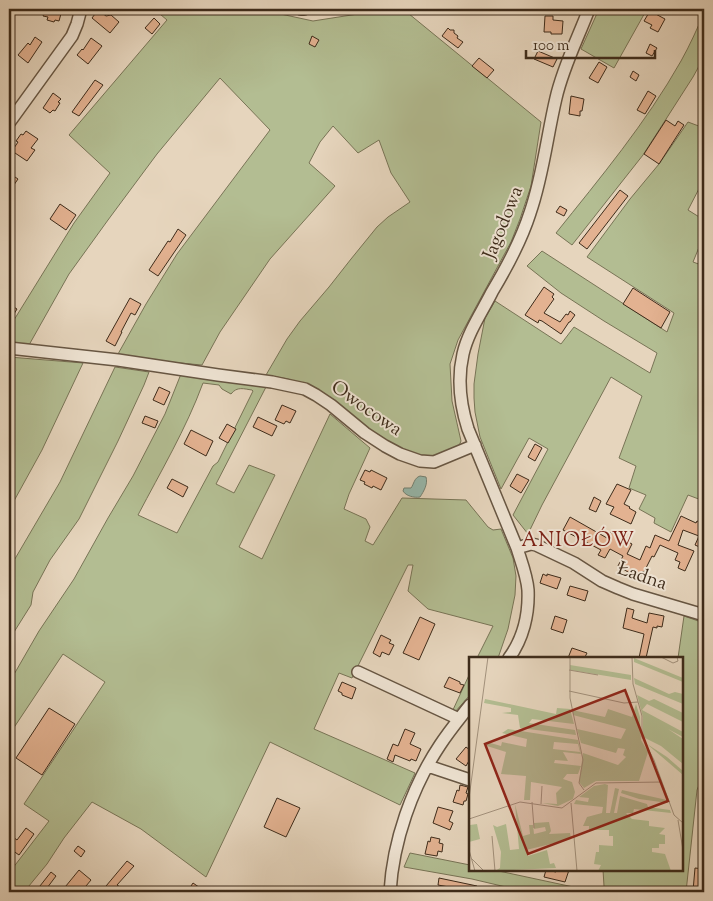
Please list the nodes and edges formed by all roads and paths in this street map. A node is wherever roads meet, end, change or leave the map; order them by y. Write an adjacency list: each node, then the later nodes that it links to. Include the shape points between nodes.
1 (81, 9): 3 (street, via 72,36)
2 (589, 9): 5 (street, Jagodowa, via 557,96 530,213 517,247 464,352 460,394)
3 (9, 123)
4 (9, 348): 5 (street, Owocowa, via 118,360 272,382 305,390 331,405 385,446 420,461 434,462)
5 (475, 445): 6 (street)
6 (517, 548): 7 (street, Ładna, via 536,545 618,588); 8 (street, via 528,590 527,611 522,633)
7 (704, 615)
8 (510, 657)
9 (358, 672): 11 (street)
10 (469, 706): 11 (street)
11 (459, 719): 12 (street)
12 (428, 766): 13 (street); 14 (street, via 410,803 400,834)
13 (469, 780)
14 (390, 892)

